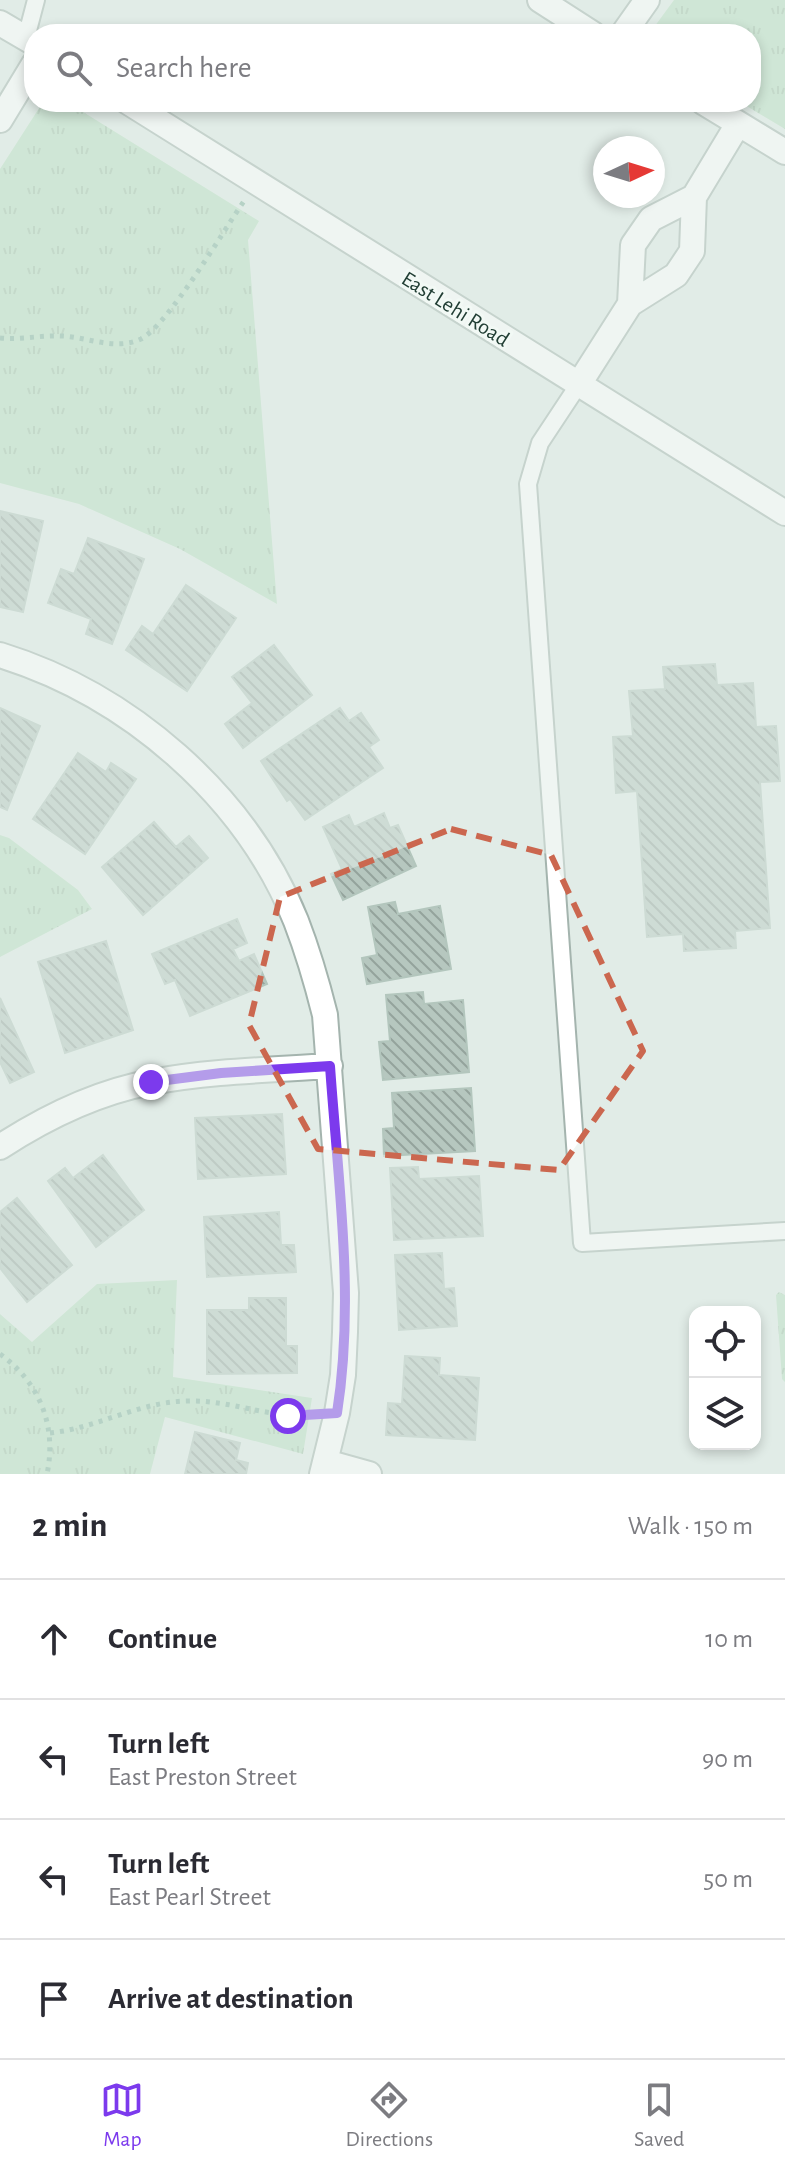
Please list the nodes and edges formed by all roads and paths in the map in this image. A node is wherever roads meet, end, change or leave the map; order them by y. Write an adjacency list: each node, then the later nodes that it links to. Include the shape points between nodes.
1 (36, 0): 6 (lane)
2 (540, 0): 4 (street)
3 (647, 0): 5 (street)
4 (577, 24)
5 (630, 24)
6 (14, 36)
7 (24, 80): 10 (street)
8 (144, 112): 13 (street, East Lehi Road)
9 (719, 112): 11 (street)
10 (0, 120)
11 (738, 124): 12 (street); 14 (street)
12 (785, 152)
13 (256, 182): 16 (path, via 176,302 140,339 127,343 60,336); 17 (street, East Lehi Road)
14 (694, 197): 15 (street, via 692,251 676,275); 15 (street, via 651,219 633,245)
15 (630, 304): 17 (street)
16 (0, 338)
17 (579, 384): 18 (street, East Lehi Road); 22 (lane, via 540,443 528,484 582,1243)
18 (785, 513)
19 (0, 655): 20 (street, via 90,694 131,719 212,790 248,836 295,919 325,1015)
20 (330, 1066): 21 (street, via 151,1082 72,1108); 24 (street, via 346,1293)
21 (0, 1147)
22 (785, 1231)
23 (0, 1354): 25 (path, via 27,1378 47,1415)
24 (337, 1413): 25 (path, via 288,1416 190,1401 137,1409 73,1431); 26 (street)
25 (50, 1433): 27 (path)
26 (324, 1468): 28 (street)
27 (47, 1474)
28 (369, 1474)

